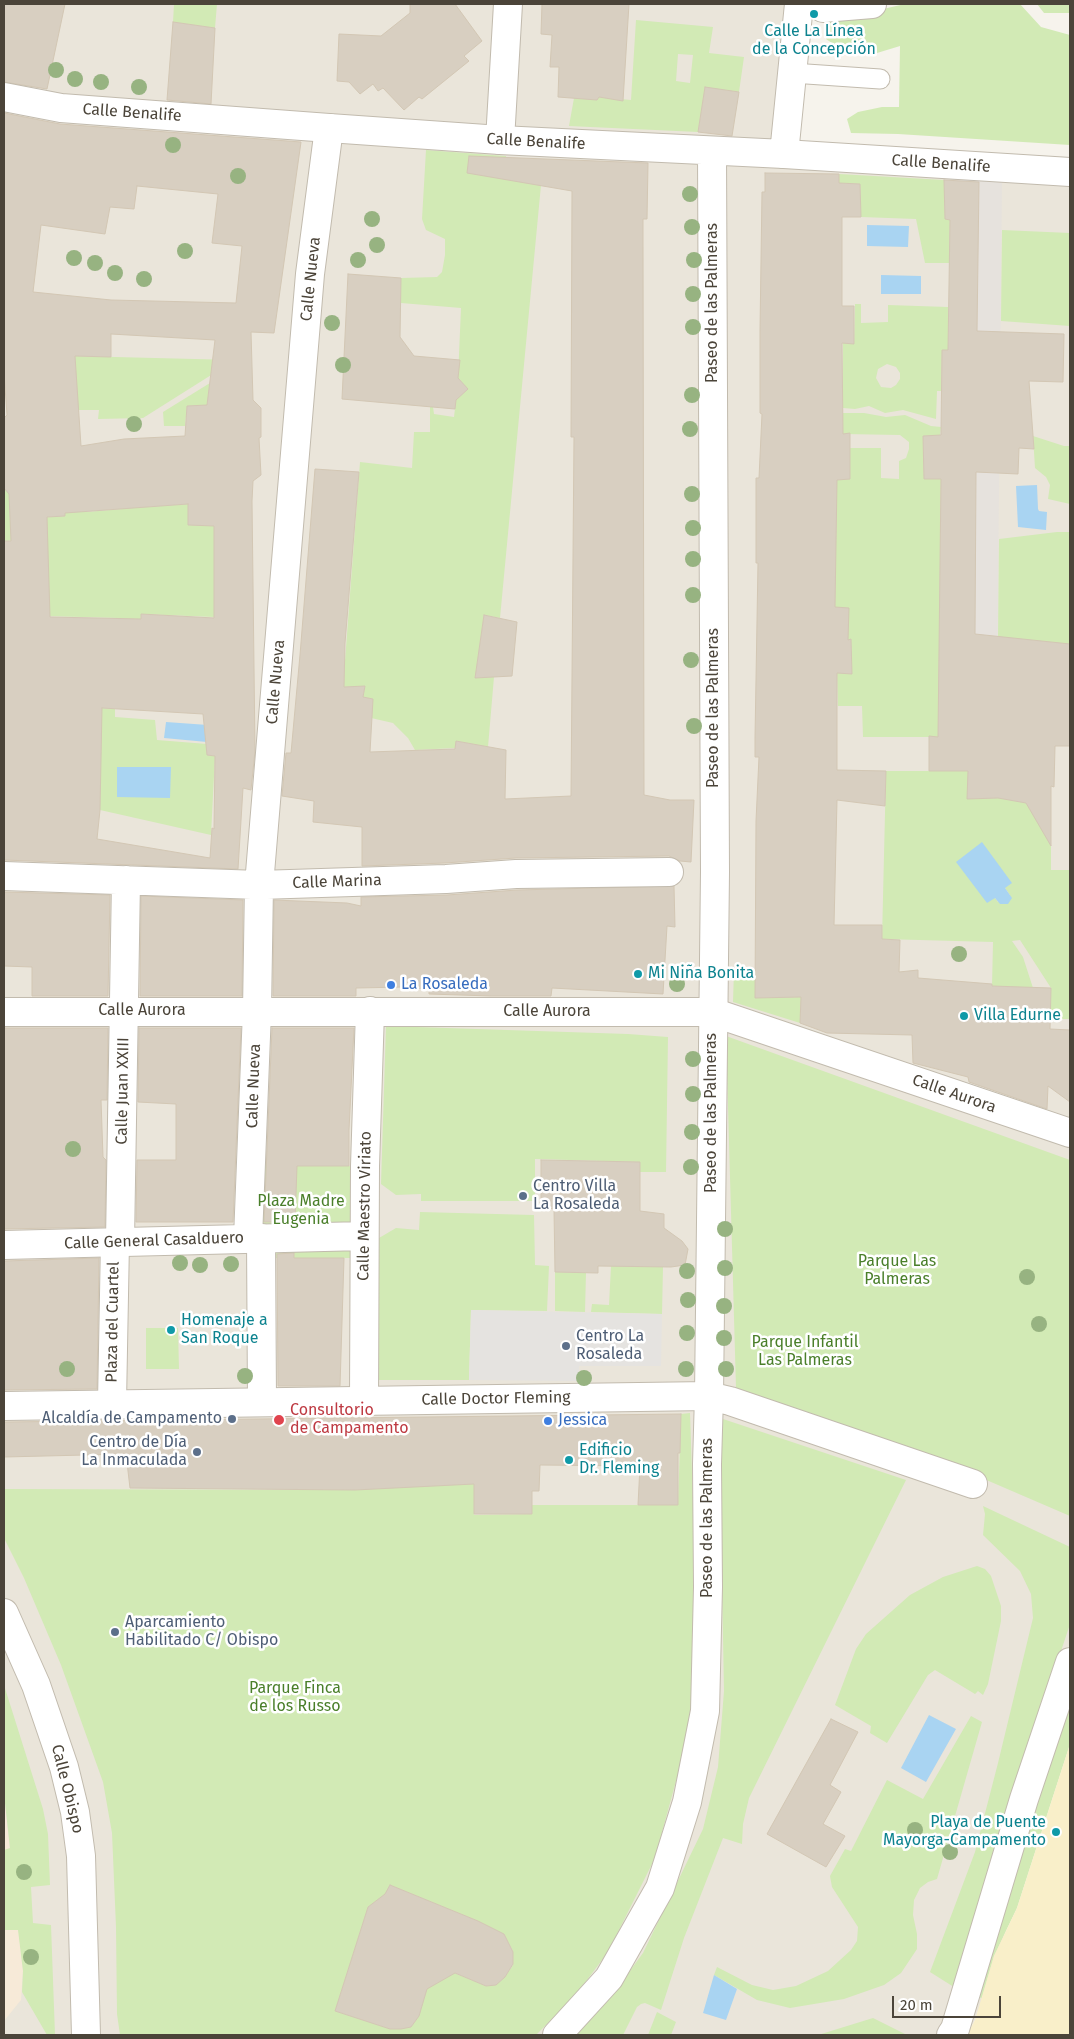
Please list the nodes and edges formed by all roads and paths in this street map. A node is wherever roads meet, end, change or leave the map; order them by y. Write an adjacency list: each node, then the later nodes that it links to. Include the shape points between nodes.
1 (508, 4): 9 (street)
2 (799, 4): 5 (street)
3 (823, 4): 4 (street, via 823,8)
4 (872, 4)
5 (792, 73): 6 (lane); 11 (street)
6 (880, 79)
7 (4, 98): 8 (street, Calle Benalife, via 61,108)
8 (329, 128): 9 (street, Calle Benalife); 16 (street, Calle Nueva, via 310,274)
9 (500, 140): 10 (street, Calle Benalife)
10 (712, 152): 11 (street, Calle Benalife); 21 (street, Paseo de las Palmeras)
11 (784, 154): 12 (street, Calle Benalife)
12 (1070, 172)
13 (669, 872): 16 (street, Calle Marina, via 516,874)
14 (4, 876): 15 (street, Calle Marina)
15 (126, 880): 16 (street, Calle Marina); 17 (street, Calle Juan XXIII)
16 (259, 885): 18 (street, Calle Nueva)
17 (124, 1011): 18 (street, Calle Aurora); 20 (street, Calle Aurora); 25 (street, Calle Juan XXIII)
18 (257, 1011): 19 (street, Calle Aurora); 24 (street, Calle Nueva)
19 (370, 1011): 21 (street, Calle Aurora); 23 (street, Calle Maestro Viriato)
20 (4, 1012)
21 (712, 1012): 22 (street, Calle Aurora); 27 (street, Paseo de las Palmeras)
22 (1070, 1133)
23 (364, 1236): 24 (street, Calle General Casalduero); 28 (street, Calle Maestro Viriato)
24 (254, 1238): 25 (street, Calle General Casalduero); 29 (street)
25 (118, 1241): 26 (street, Calle General Casalduero); 30 (street, Plaza del Cuartel)
26 (4, 1245)
27 (709, 1396): 28 (street, Calle Doctor Fleming); 32 (street, Calle Doctor Fleming); 36 (street, Paseo de las Palmeras, via 705,1712 687,1802 660,1888 610,1978)
28 (364, 1400): 29 (street, Calle Doctor Fleming)
29 (262, 1402): 30 (street, Calle Doctor Fleming)
30 (112, 1404): 31 (street, Calle Doctor Fleming)
31 (4, 1406)
32 (973, 1484)
33 (4, 1613): 35 (street, Calle Obispo, via 36,1685 76,1812 81,1856)
34 (1070, 1662): 37 (street, via 1024,1799)
35 (86, 2035)
36 (557, 2035)
37 (952, 2035)

